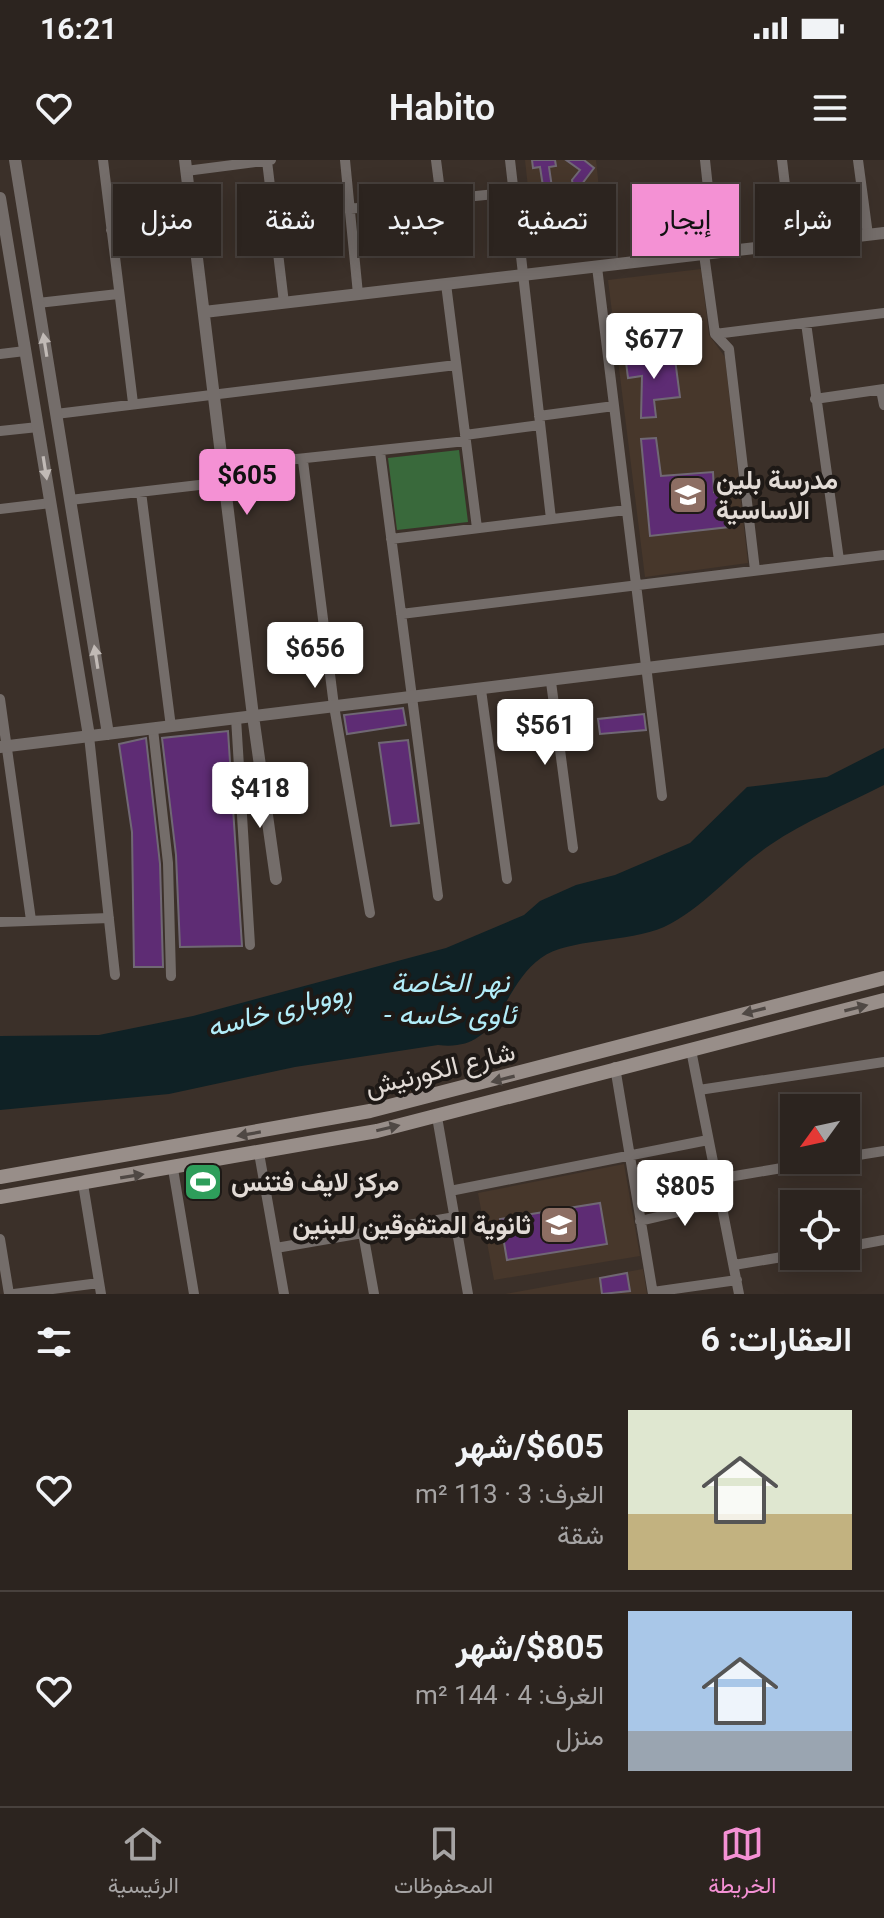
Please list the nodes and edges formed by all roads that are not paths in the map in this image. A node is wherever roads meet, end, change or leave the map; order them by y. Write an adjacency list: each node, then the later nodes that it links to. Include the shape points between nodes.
1 (15, 160): 32 (street)
2 (103, 160): 18 (street)
3 (269, 160): 10 (street); 33 (street)
4 (345, 160): 17 (street)
5 (436, 160): 11 (street)
6 (510, 160): 12 (street)
7 (705, 160): 13 (street)
8 (782, 160): 14 (street)
9 (858, 160): 20 (street)
10 (186, 165)
11 (439, 184)
12 (513, 184)
13 (706, 184)
14 (785, 184)
15 (0, 198): 27 (street)
16 (359, 208): 17 (street)
17 (348, 209): 31 (street)
18 (111, 230): 30 (street)
19 (884, 233): 20 (street)
20 (868, 235): 21 (street)
21 (860, 236)
22 (197, 256): 34 (street)
23 (522, 256): 28 (street)
24 (693, 256): 26 (street)
25 (710, 256): 37 (street)
26 (597, 267): 28 (street); 48 (street)
27 (6, 272): 38 (street)
28 (524, 275): 29 (street); 50 (street)
29 (446, 284): 31 (street); 40 (street)
30 (118, 294): 32 (street); 46 (street)
31 (358, 294): 33 (street)
32 (38, 303): 41 (street, one-way to 32)
33 (284, 303): 34 (street)
34 (204, 312): 44 (street)
35 (884, 313): 36 (street)
36 (806, 323): 37 (street); 45 (street)
37 (715, 334): 68 (street, via 729,349)
38 (25, 351): 39 (street); 42 (street)
39 (0, 354)
40 (456, 365): 44 (street); 53 (street)
41 (51, 378): 42 (street); 49 (street)
42 (31, 382): 51 (street)
43 (883, 390): 45 (street); 47 (street)
44 (214, 394): 46 (street); 56 (street)
45 (815, 399): 67 (street)
46 (133, 403): 49 (street)
47 (884, 405)
48 (614, 406): 50 (street); 62 (street)
49 (56, 414): 59 (street)
50 (540, 420): 53 (street); 63 (street)
51 (38, 427): 52 (street); 60 (street, one-way to 60)
52 (0, 431)
53 (466, 438): 54 (street); 64 (street)
54 (380, 452): 55 (street); 65 (street)
55 (303, 461): 56 (street); 77 (street)
56 (222, 467): 57 (street)
57 (225, 482): 58 (street); 78 (street)
58 (141, 492): 59 (street); 80 (street)
59 (70, 500): 82 (street, one-way to 59)
60 (51, 503): 61 (street); 83 (street)
61 (0, 509)
62 (626, 510): 63 (street); 69 (street)
63 (551, 519): 64 (street)
64 (477, 528): 65 (street)
65 (391, 539): 70 (street)
66 (884, 555): 67 (street)
67 (839, 560): 68 (street)
68 (755, 570): 69 (street)
69 (636, 585): 70 (street); 72 (street)
70 (401, 614): 75 (street)
71 (884, 639): 72 (street)
72 (647, 670): 73 (street); 85 (street)
73 (551, 682): 74 (street); 86 (street)
74 (481, 690): 75 (street); 88 (street)
75 (412, 698): 77 (street); 89 (street)
76 (0, 699): 84 (street)
77 (334, 706): 78 (street); 90 (street)
78 (253, 716): 79 (street); 87 (street)
79 (236, 718): 80 (street); 94 (street)
80 (171, 727): 81 (street)
81 (153, 729): 82 (street); 96 (street, via 168,863)
82 (108, 734): 83 (street)
83 (89, 736): 84 (street); 91 (street)
84 (4, 747): 92 (street)
85 (662, 796)
86 (573, 848)
87 (276, 879)
88 (507, 879)
89 (438, 896)
90 (370, 913)
91 (109, 918): 92 (street); 95 (street)
92 (31, 920): 93 (street)
93 (0, 922)
94 (250, 945)
95 (115, 975)
96 (171, 976)
97 (884, 978): 99 (main road, شارع الكورنيش)
98 (884, 1000): 100 (main road, شارع الكورنيش, one-way to 98)
99 (789, 1002): 100 (main road); 113 (main road, شارع الكورنيش, one-way to 113, via 370,1111)
100 (795, 1023): 101 (main road, شارع الكورنيش)
101 (691, 1050): 103 (main road, شارع الكورنيش); 104 (street)
102 (884, 1062): 104 (street)
103 (615, 1067): 105 (main road, شارع الكورنيش); 110 (street)
104 (699, 1090): 106 (street)
105 (437, 1117): 108 (main road, شارع الكورنيش, one-way to 105); 116 (street)
106 (708, 1140): 110 (street); 114 (street)
107 (884, 1151): 109 (street)
108 (259, 1153): 112 (main road, شارع الكورنيش); 125 (street)
109 (860, 1155)
110 (630, 1157): 116 (street); 120 (street)
111 (780, 1168): 114 (street)
112 (173, 1169): 115 (main road, شارع الكورنيش, one-way to 112); 132 (street)
113 (0, 1177)
114 (717, 1179): 118 (street)
115 (83, 1184): 117 (main road, شارع الكورنيش); 129 (street)
116 (450, 1191): 119 (street)
117 (0, 1197)
118 (721, 1202): 120 (street); 127 (street)
119 (455, 1217): 121 (street); 135 (street)
120 (640, 1221): 130 (street)
121 (363, 1233): 125 (street); 134 (street)
122 (0, 1239): 131 (street)
123 (884, 1240): 124 (street)
124 (860, 1244)
125 (276, 1248): 133 (street)
126 (780, 1257): 127 (street)
127 (734, 1265): 128 (street)
128 (737, 1280): 130 (street); 136 (street)
129 (100, 1288): 131 (street)
130 (653, 1293)
131 (12, 1294)
132 (194, 1294)
133 (284, 1294)
134 (374, 1294)
135 (468, 1294)
136 (739, 1294)

